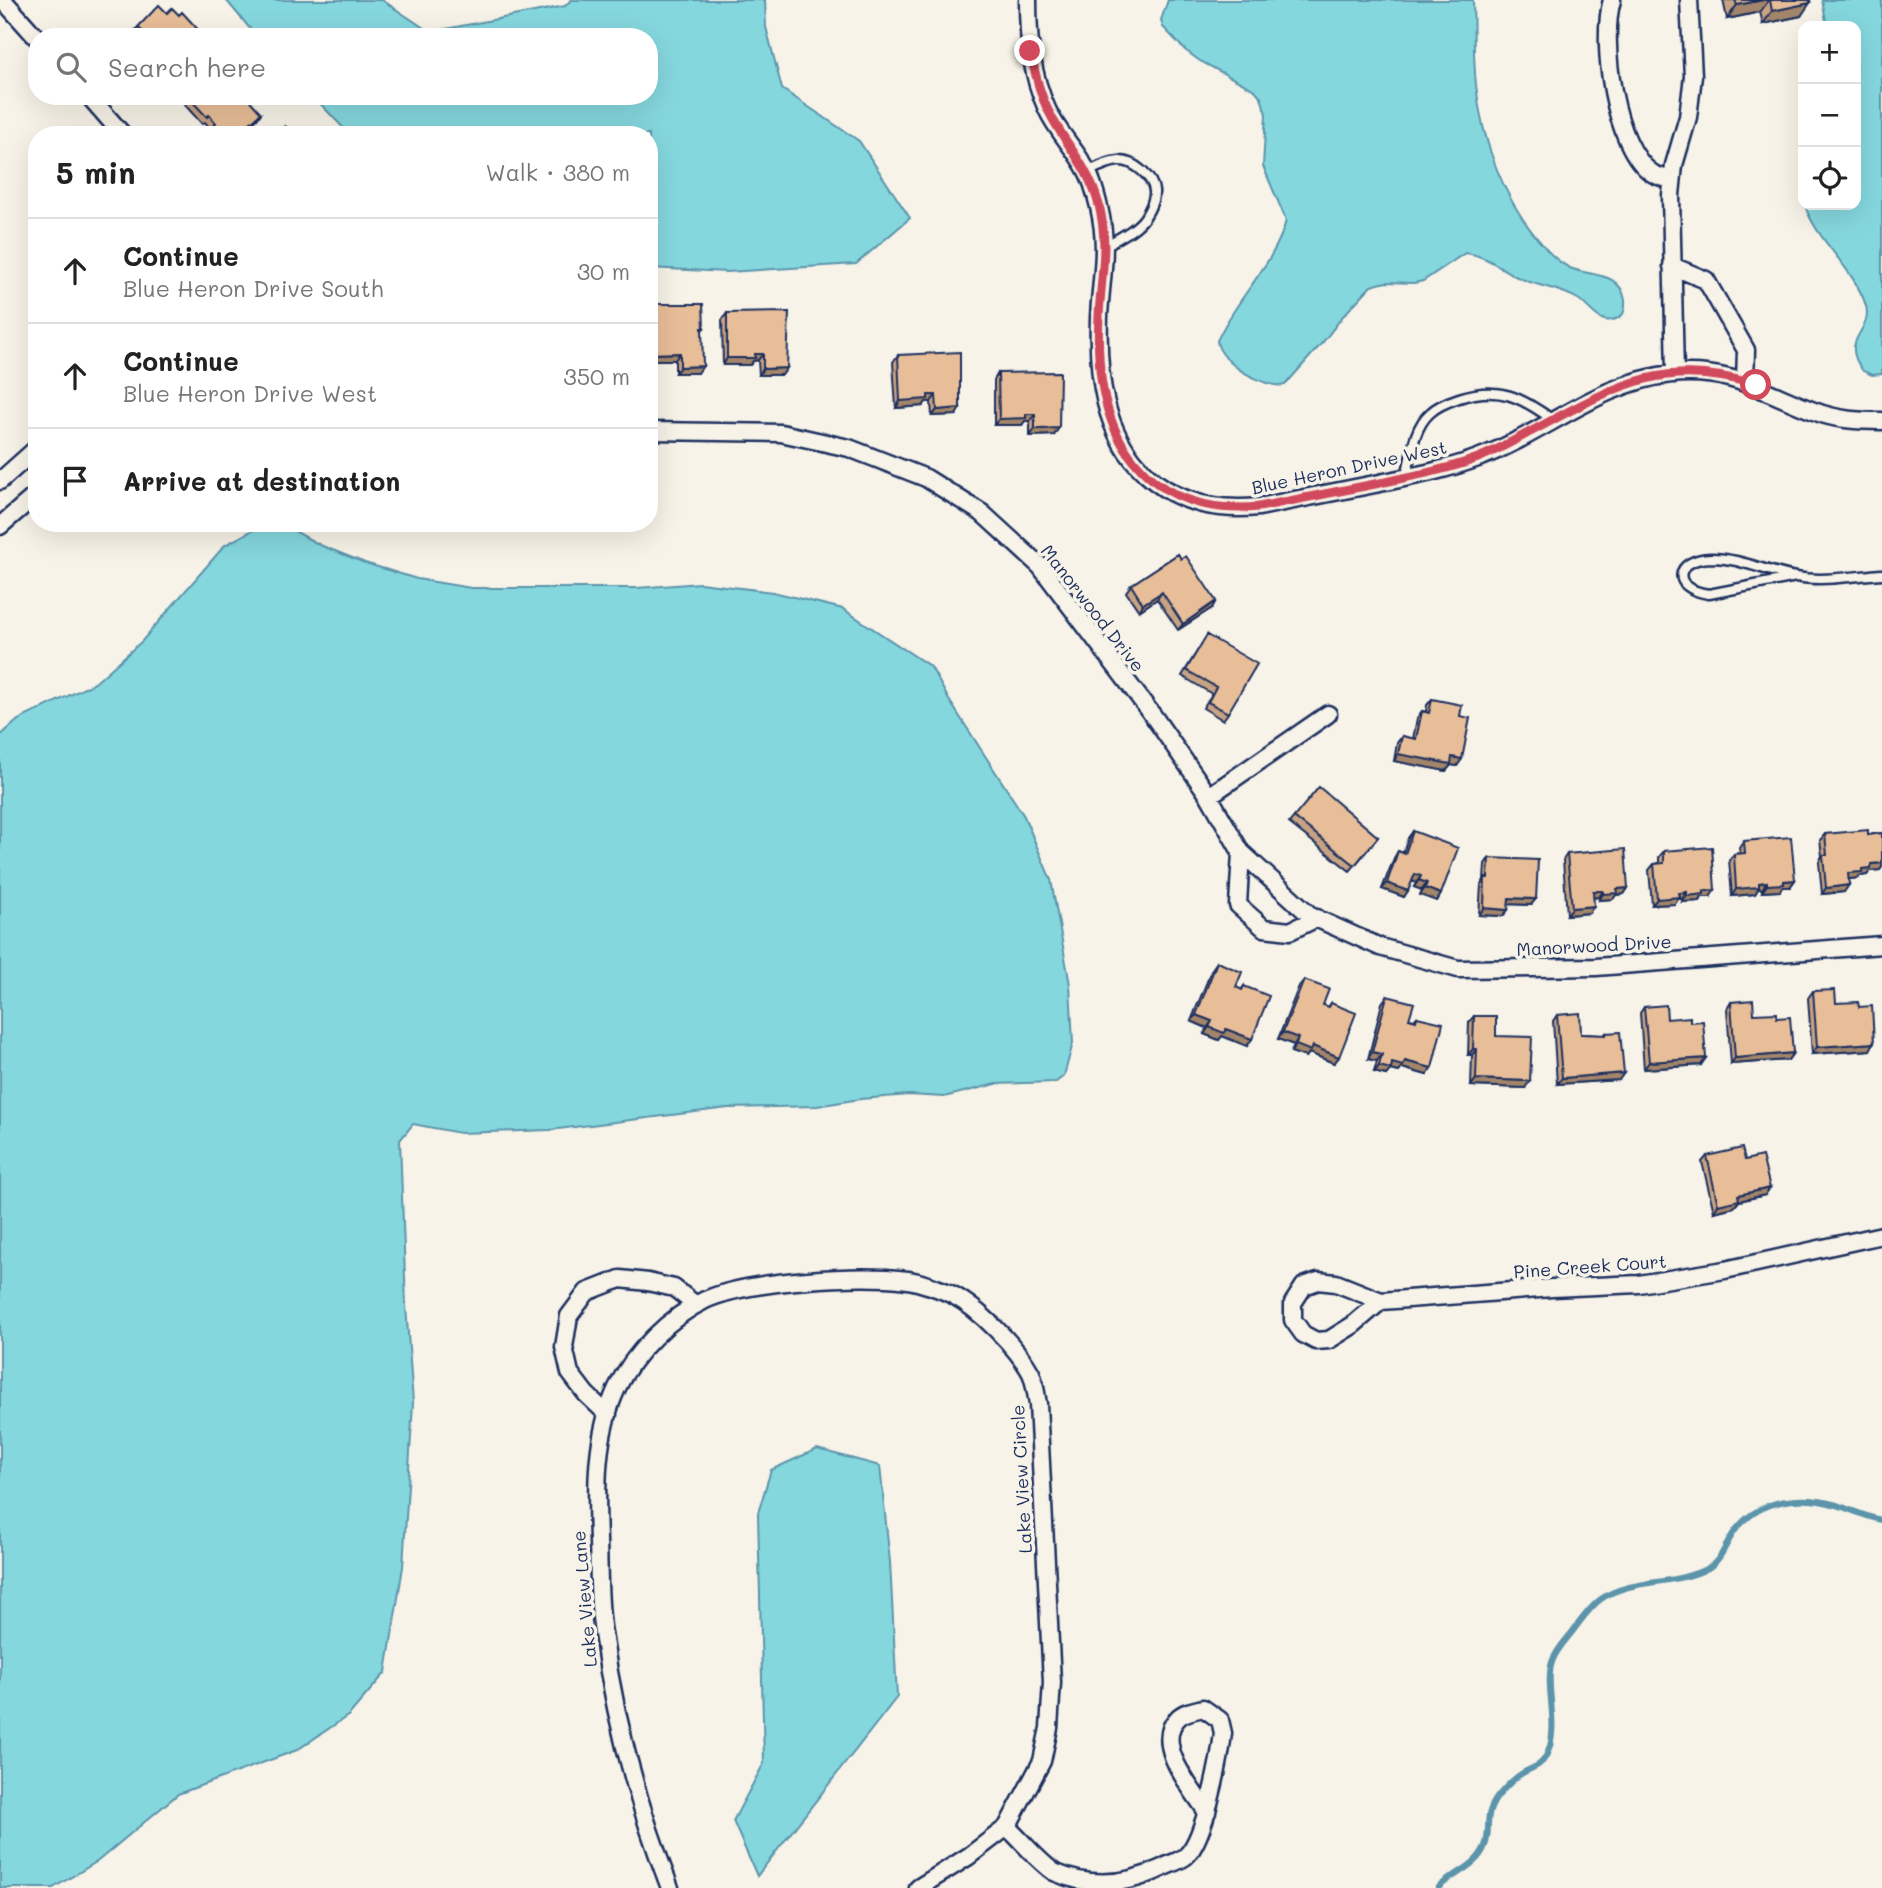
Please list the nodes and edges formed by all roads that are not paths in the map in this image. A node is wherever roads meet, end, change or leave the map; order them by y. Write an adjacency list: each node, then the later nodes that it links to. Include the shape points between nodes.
1 (3, 0): 5 (street)
2 (1027, 0): 8 (street, Blue Heron Drive West, via 1028,36 1047,109)
3 (1612, 0): 9 (street, via 1608,48 1613,96 1628,143 1654,175)
4 (1689, 0): 9 (street, via 1693,76)
5 (28, 28)
6 (97, 105): 7 (street)
7 (115, 126)
8 (1088, 172): 10 (street, Blue Heron Drive West); 10 (lane, via 1123,160 1149,178 1154,189 1154,200 1143,220)
9 (1672, 180): 11 (street)
10 (1105, 246): 18 (street, Blue Heron Drive West, via 1099,319 1105,404 1120,444 1152,480 1190,501 1233,510)
11 (1672, 266): 12 (street); 13 (street, via 1706,280 1746,350)
12 (1675, 373): 13 (street, Blue Heron Drive West, via 1704,373); 14 (street, Blue Heron Drive West, via 1625,384)
13 (1745, 382): 15 (street, Blue Heron Drive West, via 1815,412)
14 (1553, 420): 18 (street, Blue Heron Drive West, via 1478,458); 18 (lane, via 1505,394 1484,391 1448,402 1430,413 1416,435)
15 (1882, 421)
16 (658, 431): 25 (street, Manorwood Drive, via 780,433 849,448 926,478 982,513 1040,566)
17 (28, 456): 19 (street)
18 (1405, 478)
19 (0, 481)
20 (28, 502): 21 (street)
21 (0, 526)
22 (1882, 574): 23 (lane)
23 (1796, 577): 23 (lane, via 1711,558 1694,561 1681,572 1686,587 1709,594)
24 (1328, 713): 25 (street)
25 (1209, 796): 26 (street, Manorwood Drive)
26 (1241, 852): 27 (street, Manorwood Drive); 27 (street, via 1238,905 1264,928 1290,931)
27 (1317, 918): 28 (street, Manorwood Drive, via 1380,947 1458,970 1596,967)
28 (1882, 945)
29 (1882, 1235): 30 (street, Pine Creek Court, via 1668,1280)
30 (1381, 1301): 30 (street, Pine Creek Court, via 1329,1340 1316,1341 1303,1334 1293,1320 1293,1303 1304,1286 1318,1281 1336,1283)
31 (696, 1305): 32 (street, Lake View Circle, via 671,1320); 33 (street, via 674,1288 620,1279 587,1293 569,1316 564,1347 569,1373); 35 (street, Lake View Circle, via 737,1288 842,1278 910,1280 953,1295 978,1313 1006,1340 1031,1375 1038,1404 1052,1682 1042,1761)
32 (642, 1351): 33 (street, Lake View Lane, via 617,1387)
33 (608, 1415): 36 (street, Lake View Lane, via 601,1438 596,1495 603,1631 621,1738 646,1827)
34 (1207, 1812): 34 (street, via 1223,1733 1220,1720 1203,1708 1179,1716 1170,1729 1170,1750); 35 (street, via 1186,1855 1137,1881 1113,1885 1090,1885 1054,1871)
35 (1007, 1827): 37 (street, Lake View Circle)
36 (670, 1888)
37 (918, 1888)

